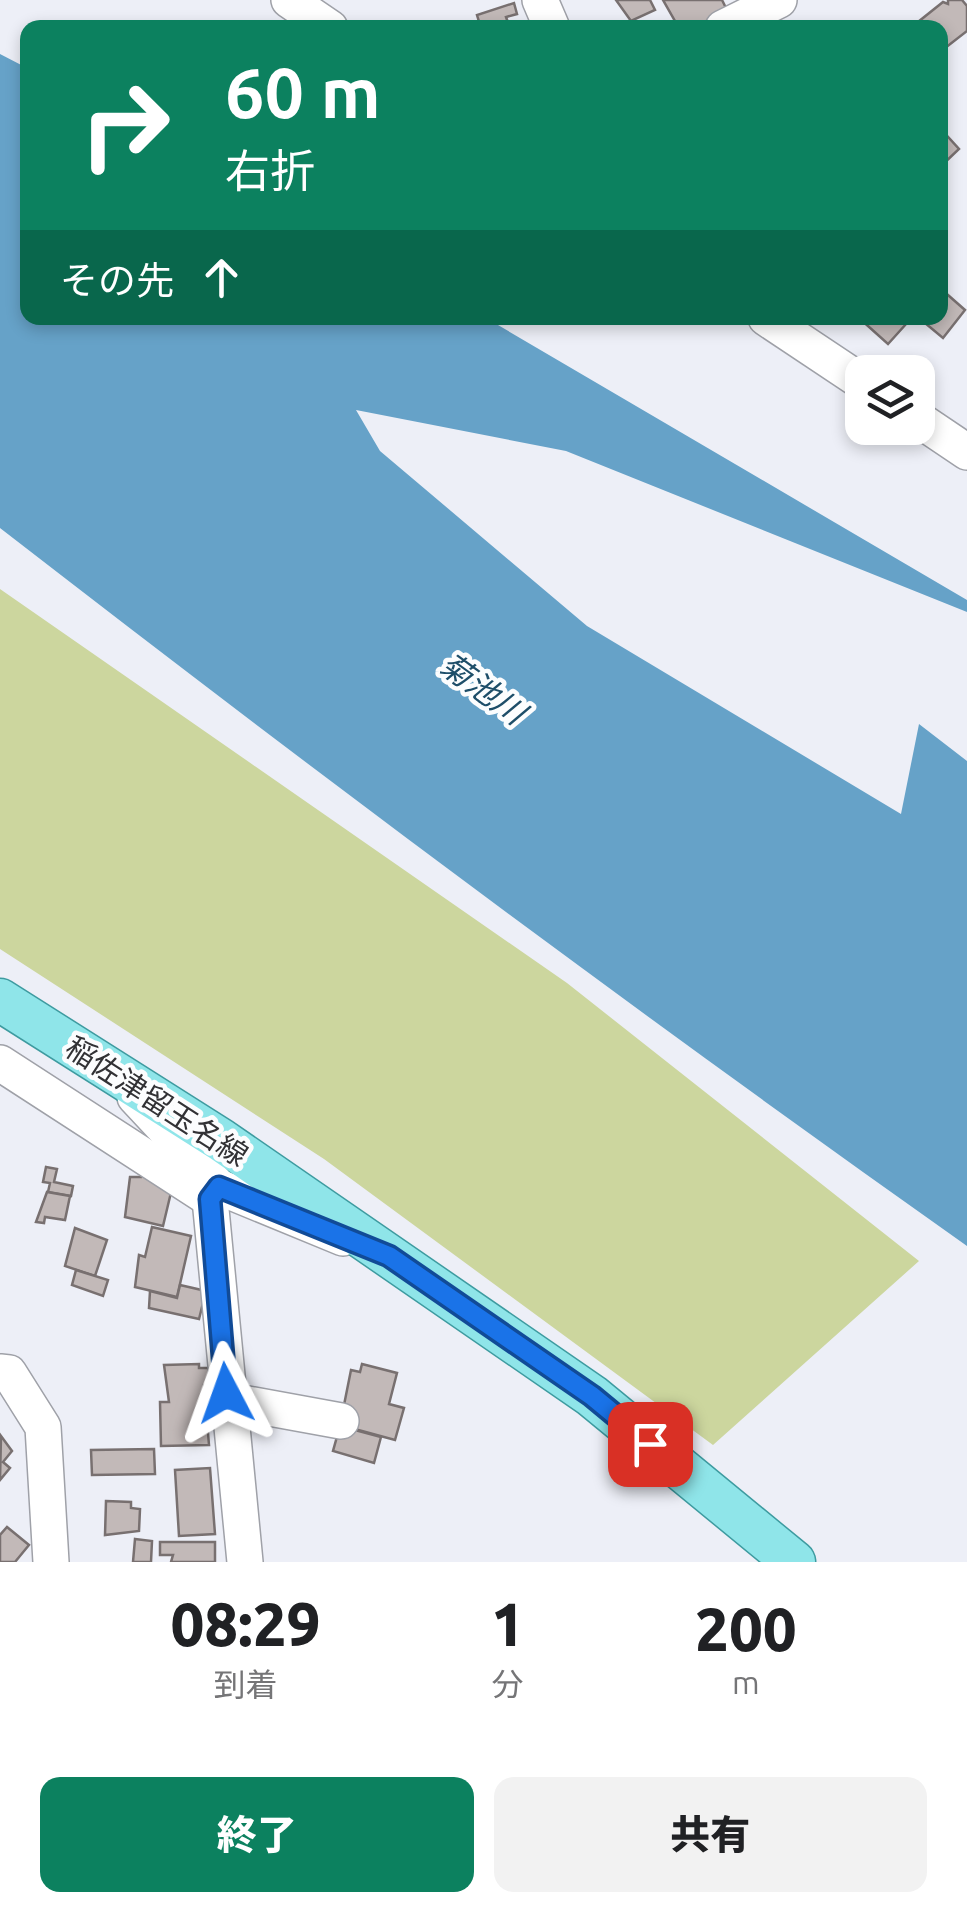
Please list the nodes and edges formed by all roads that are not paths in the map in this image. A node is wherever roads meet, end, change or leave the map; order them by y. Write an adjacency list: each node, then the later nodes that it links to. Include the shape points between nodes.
1 (288, 0): 3 (street)
2 (779, 0): 4 (street)
3 (318, 20)
4 (739, 20)
5 (776, 325): 6 (street)
6 (845, 371)
7 (935, 430): 8 (street)
8 (967, 452)
9 (0, 1000): 11 (main road, 稲佐津留玉名線)
10 (0, 1063): 12 (street)
11 (107, 1067): 12 (street); 13 (main road, 稲佐津留玉名線)
12 (215, 1193): 13 (street); 15 (street)
13 (389, 1256): 19 (main road, 稲佐津留玉名線, via 592,1396)
14 (0, 1372): 17 (street, via 9,1373 43,1427)
15 (226, 1400): 16 (street); 18 (street)
16 (341, 1422)
17 (52, 1562)
18 (245, 1562)
19 (794, 1562)

